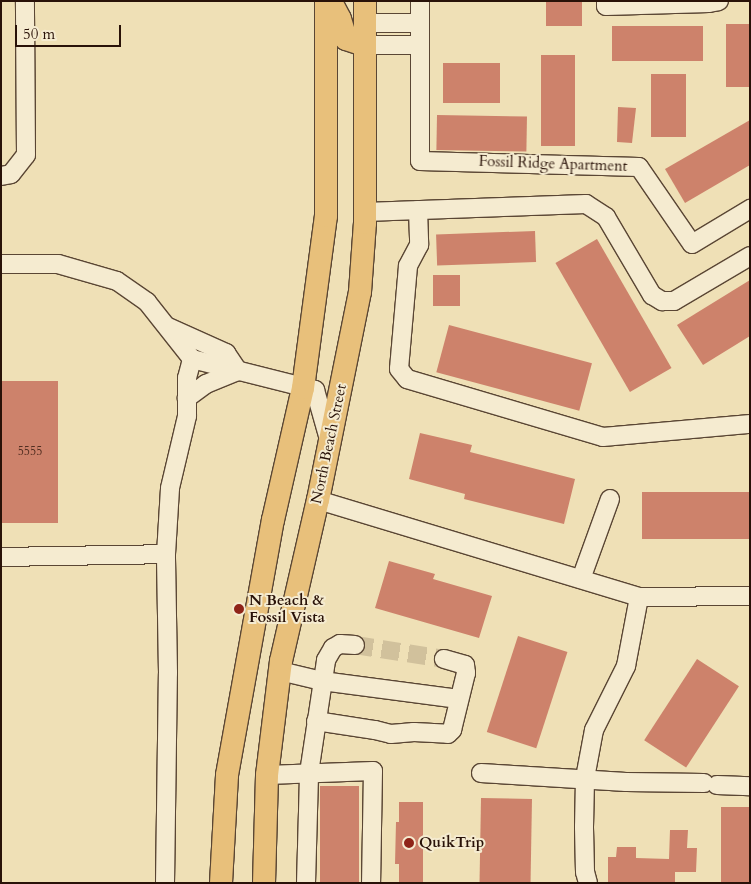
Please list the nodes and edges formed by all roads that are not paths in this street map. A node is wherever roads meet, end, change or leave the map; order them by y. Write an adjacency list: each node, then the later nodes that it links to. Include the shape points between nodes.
1 (25, 1): 11 (lane, via 26,155 11,174)
2 (326, 1): 20 (main road, via 326,216)
3 (330, 1): 9 (main road, via 346,39)
4 (420, 1): 8 (lane, Fossil Ridge Apartment)
5 (606, 1): 6 (lane, via 606,6 709,4)
6 (719, 1)
7 (365, 12): 8 (lane); 9 (main road, North Beach Street)
8 (420, 23): 10 (lane, Fossil Ridge Apartment)
9 (365, 45): 10 (lane); 14 (main road, North Beach Street)
10 (420, 45): 12 (lane, Fossil Ridge Apartment, via 420,161 639,167 692,244)
11 (1, 176)
12 (750, 209)
13 (418, 210): 14 (lane); 15 (lane, via 586,204 606,217 652,295 662,301 674,301); 22 (lane, via 419,245 408,266 399,369 407,379 602,437)
14 (365, 212): 23 (main road, North Beach Street, via 360,292)
15 (750, 256)
16 (1, 264): 17 (lane, via 58,264 118,281 147,302)
17 (165, 326): 18 (lane); 19 (lane, via 226,353)
18 (192, 359): 19 (lane); 21 (lane)
19 (238, 371): 20 (lane); 21 (lane, via 206,384)
20 (303, 388): 23 (lane, via 315,390); 33 (main road, via 272,520)
21 (187, 398): 26 (lane, via 187,416 170,488)
22 (750, 424)
23 (330, 444): 25 (main road, North Beach Street)
24 (610, 499): 28 (lane)
25 (318, 500): 28 (lane); 34 (main road, North Beach Street)
26 (166, 554): 27 (lane); 44 (lane)
27 (1, 557)
28 (581, 579): 29 (lane)
29 (639, 596): 30 (lane); 41 (lane, via 626,666 594,730)
30 (750, 596)
31 (355, 645): 35 (lane, via 340,644 333,648 326,660)
32 (444, 659): 36 (lane, via 465,665)
33 (246, 665): 34 (main road); 43 (main road, via 228,776)
34 (280, 671): 35 (lane); 40 (main road, North Beach Street)
35 (322, 681): 36 (lane); 37 (lane)
36 (459, 699): 37 (lane, via 452,730 448,734 414,732 400,726 375,730)
37 (316, 721): 38 (lane)
38 (309, 773): 40 (lane); 46 (lane); 47 (lane, via 373,771)
39 (481, 773): 41 (lane)
40 (267, 775): 45 (main road, North Beach Street)
41 (585, 778): 42 (lane); 48 (lane, via 585,872)
42 (750, 786)
43 (220, 880)
44 (166, 883)
45 (264, 883)
46 (306, 883)
47 (371, 883)
48 (588, 883)

